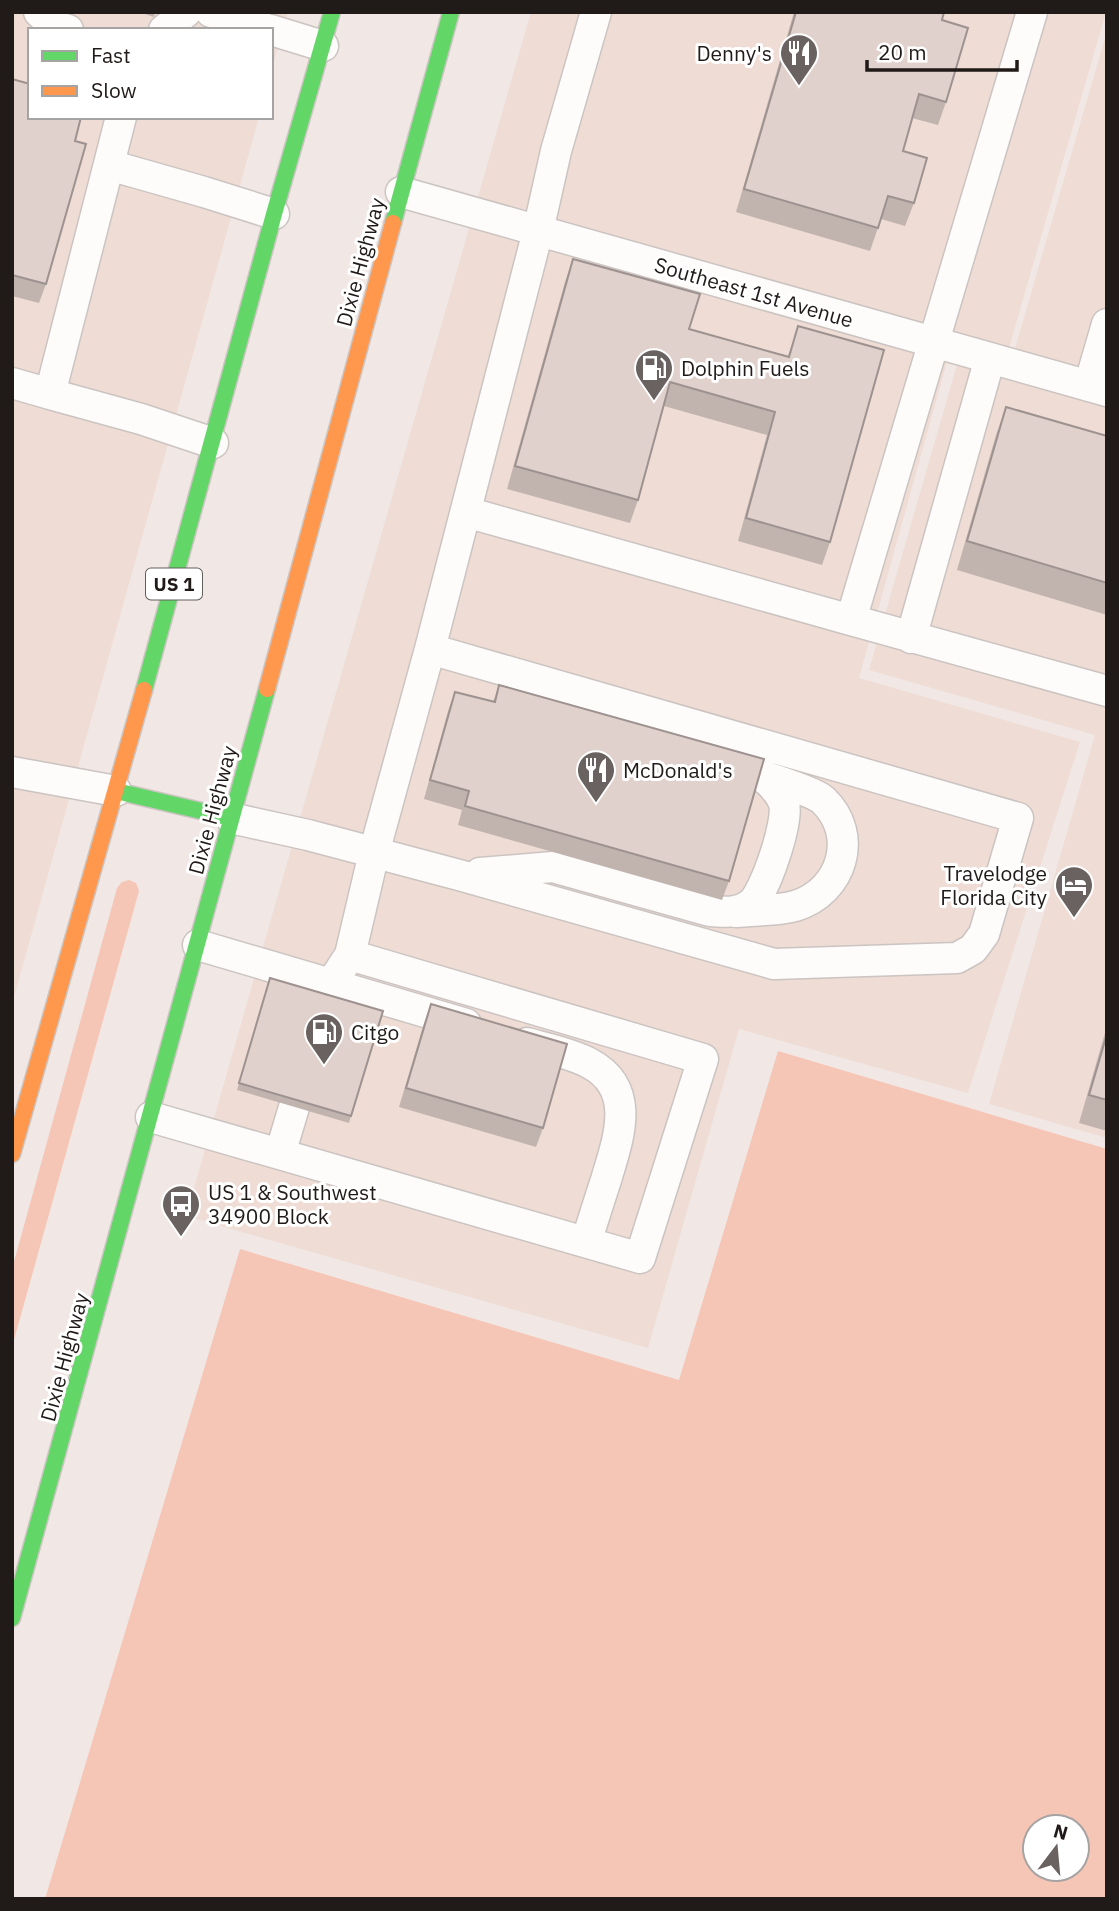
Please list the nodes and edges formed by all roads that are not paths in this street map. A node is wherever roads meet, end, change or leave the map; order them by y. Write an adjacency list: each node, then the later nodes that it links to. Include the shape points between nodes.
1 (39, 12): 8 (lane)
2 (186, 12): 9 (lane)
3 (211, 12): 10 (lane)
4 (332, 12): 12 (main road, US 1)
5 (452, 12): 15 (main road, Dixie Highway)
6 (596, 12): 17 (lane)
7 (1032, 12): 19 (lane)
8 (62, 28)
9 (166, 28)
10 (264, 28)
11 (273, 31): 12 (lane)
12 (323, 46): 16 (main road, US 1)
13 (120, 119): 14 (lane)
14 (109, 165): 16 (lane); 23 (lane)
15 (401, 192): 17 (lane, Southeast 1st Avenue); 36 (main road, Dixie Highway)
16 (274, 214): 24 (main road, US 1)
17 (538, 231): 19 (lane, Southeast 1st Avenue); 25 (lane)
18 (1107, 324): 22 (lane)
19 (933, 343): 20 (lane, Southeast 1st Avenue); 26 (lane)
20 (990, 358): 22 (lane, Southeast 1st Avenue); 27 (lane)
21 (12, 383): 23 (lane)
22 (1098, 389)
23 (50, 394): 24 (lane)
24 (213, 443): 35 (main road, US 1)
25 (466, 512): 26 (lane); 28 (lane)
26 (851, 620): 27 (lane)
27 (911, 638): 30 (lane)
28 (430, 649): 29 (lane); 37 (lane)
29 (475, 661): 31 (lane); 38 (lane, via 1018,817 984,934 957,958 774,964)
30 (1107, 691)
31 (521, 704)
32 (694, 755): 34 (lane)
33 (12, 772): 35 (lane)
34 (762, 775): 39 (lane, via 785,804 784,819 760,895); 39 (lane, via 822,799 839,821 843,847 839,871 821,893 795,906)
35 (116, 792): 36 (main road); 44 (main road, US 1)
36 (231, 818): 37 (lane); 40 (main road, Dixie Highway)
37 (374, 853): 38 (lane); 41 (lane)
38 (458, 875): 39 (lane, via 553,867 710,911)
39 (732, 913)
40 (198, 945): 42 (lane); 43 (main road, Dixie Highway)
41 (350, 955): 42 (lane); 46 (lane, via 703,1059 640,1258)
42 (331, 984): 45 (lane); 46 (lane, via 591,1064 608,1078 619,1098 622,1119)
43 (151, 1118): 45 (lane); 47 (main road, Dixie Highway)
44 (12, 1154)
45 (280, 1154): 46 (lane)
46 (586, 1242)
47 (12, 1618)

